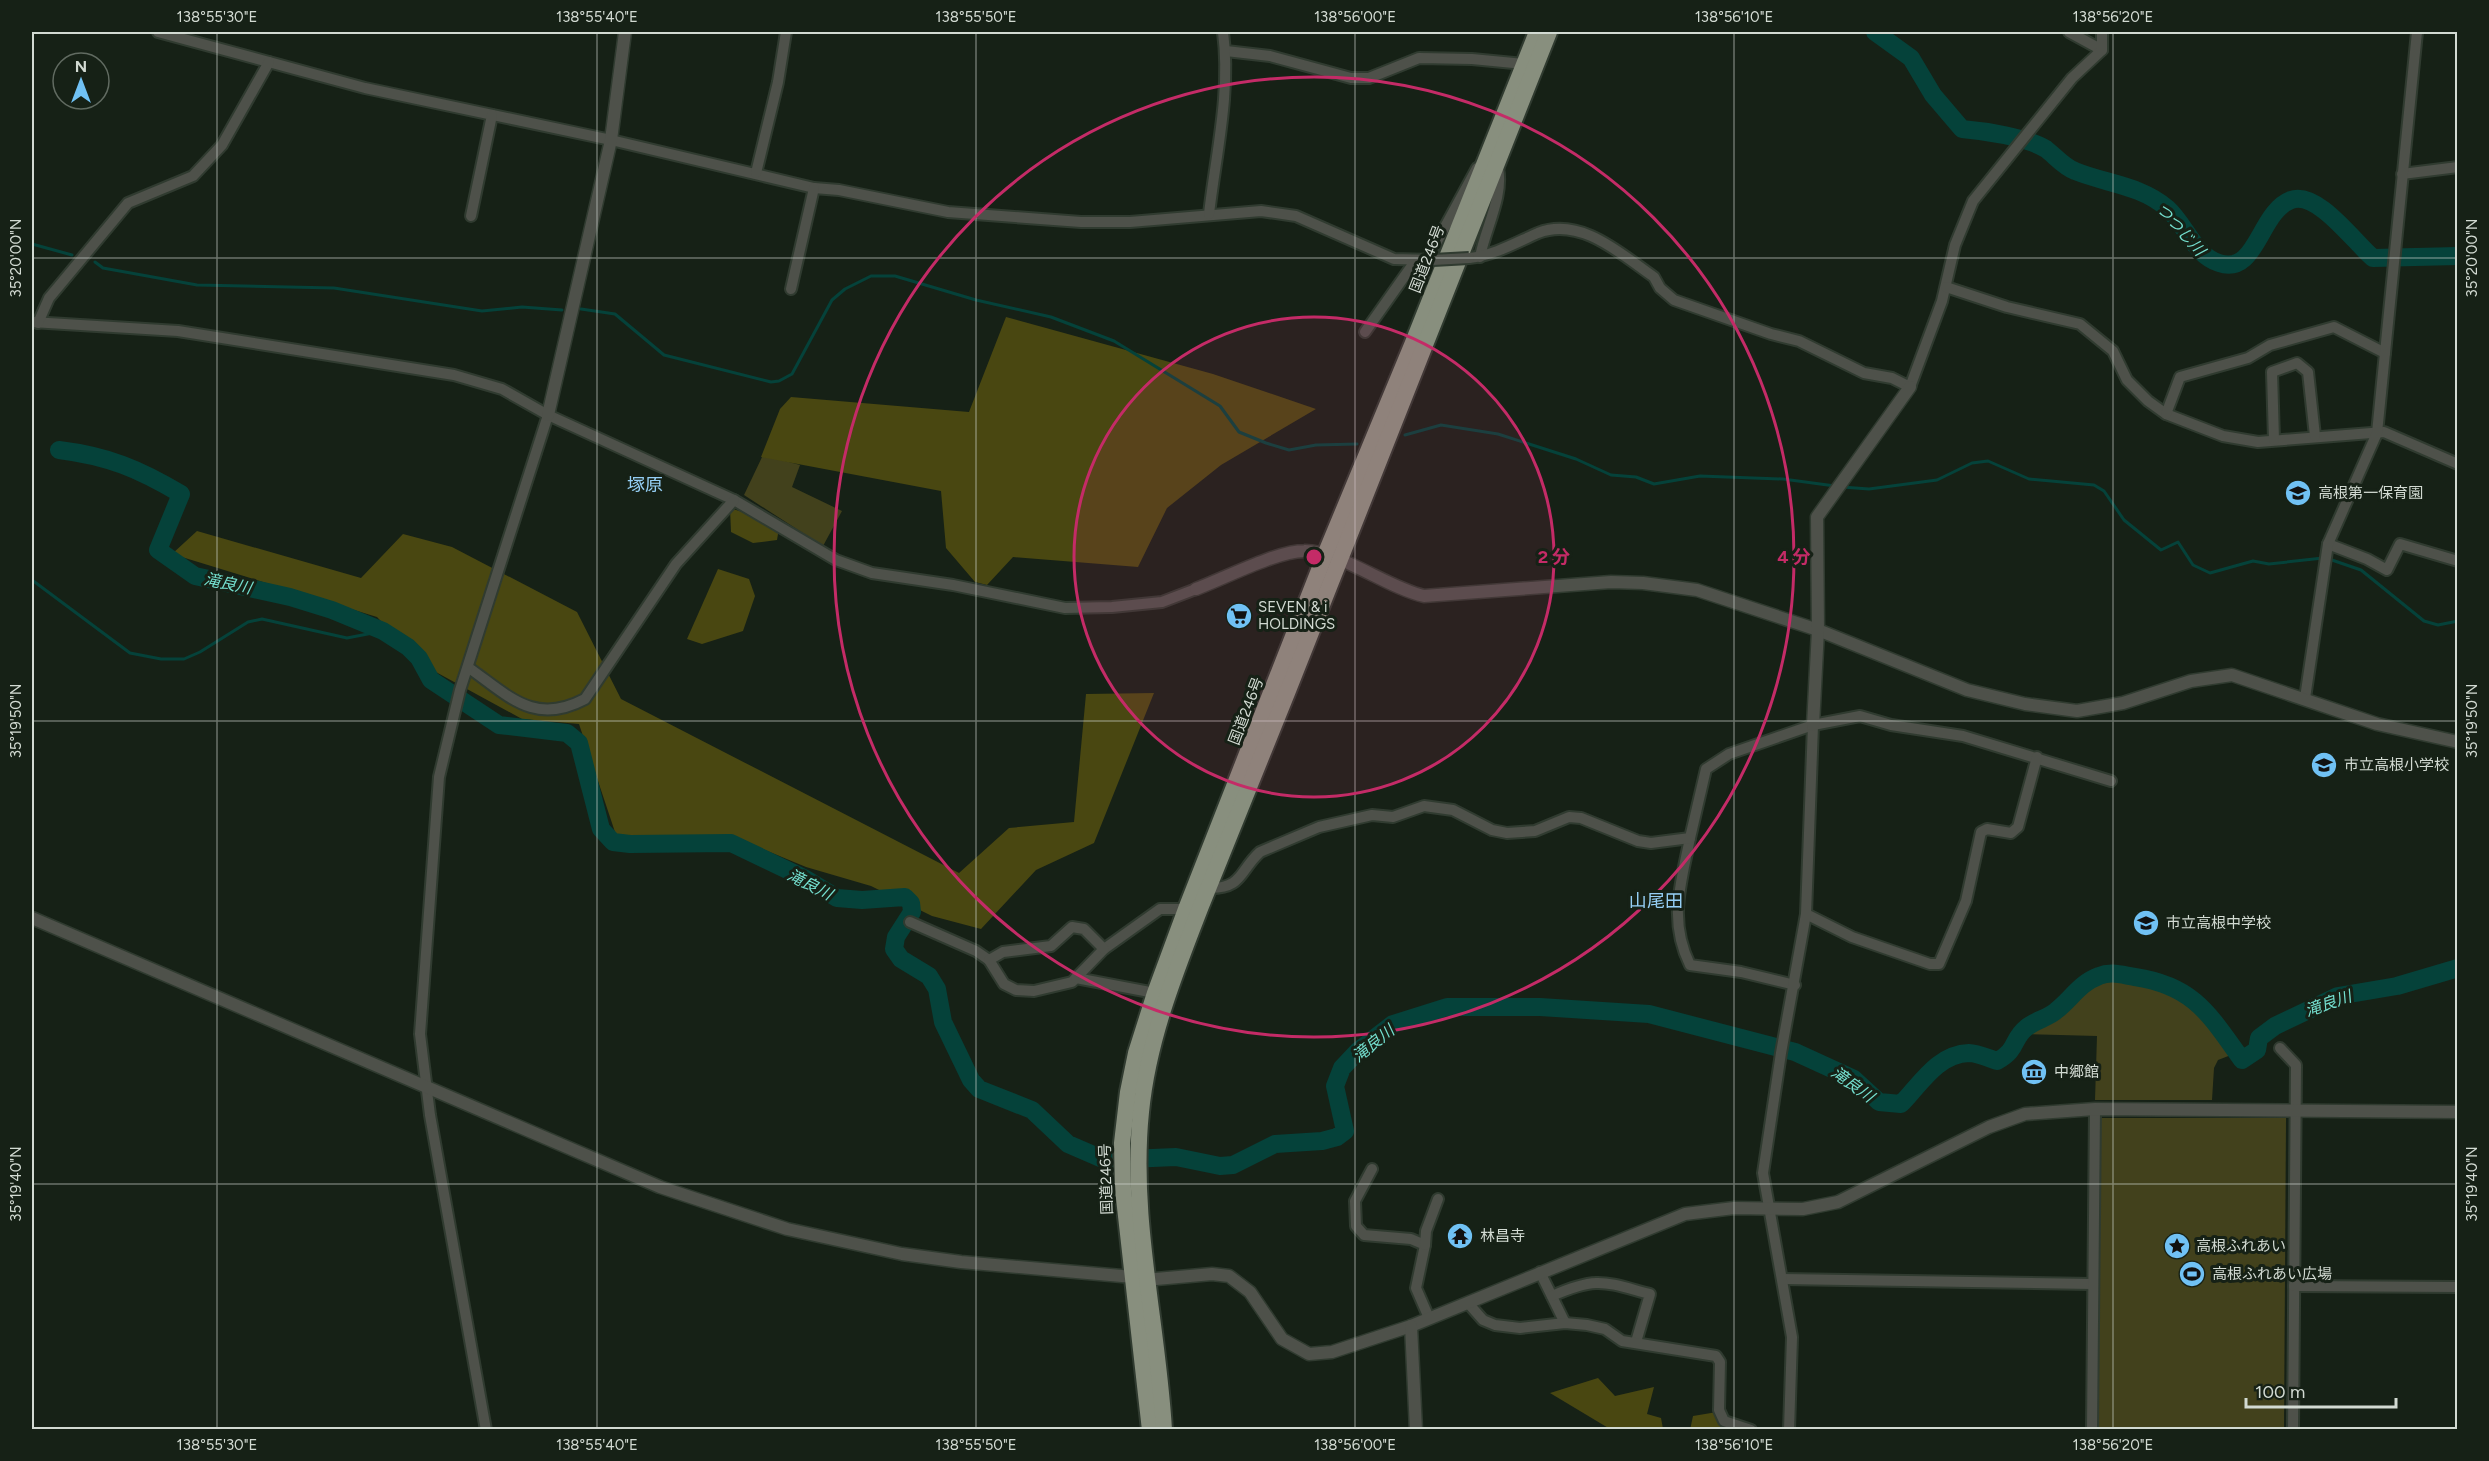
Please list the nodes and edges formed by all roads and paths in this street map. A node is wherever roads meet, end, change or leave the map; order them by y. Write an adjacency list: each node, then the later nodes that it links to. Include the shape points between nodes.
1 (159, 32): 12 (street)
2 (625, 32): 15 (street)
3 (786, 32): 18 (street)
4 (1223, 32): 11 (street)
5 (1537, 32): 13 (highway, 国道246号)
6 (1549, 32): 16 (highway, 国道246号)
7 (2069, 32): 10 (street)
8 (2102, 32): 10 (street)
9 (2416, 32): 19 (street)
10 (2102, 50): 26 (street, via 2072,78 1973,201 1955,245)
11 (1226, 51): 13 (street, via 1270,56 1350,78 1369,78 1419,58); 21 (street, via 1224,117 1215,155)
12 (269, 62): 14 (street, via 365,88); 28 (street, via 222,145 193,176 128,203 49,298)
13 (1524, 64): 16 (highway, 国道246号)
14 (492, 115): 15 (street); 22 (street)
15 (610, 140): 18 (street); 33 (street)
16 (1494, 155): 23 (street, via 1500,176); 25 (street, via 1469,180); 40 (highway, 国道246号, via 1385,450)
17 (2457, 167): 19 (street)
18 (756, 173): 20 (street)
19 (2402, 174): 30 (street)
20 (814, 188): 21 (street, via 948,212 1081,222 1130,222); 27 (street)
21 (1209, 214): 24 (street, via 1261,211 1296,216 1394,259)
22 (471, 216)
23 (1474, 257): 25 (street, bridge); 31 (street, via 1494,254 1552,229 1584,231 1654,277 1674,300 1799,341 1864,373 1892,378)
24 (1416, 260): 25 (street); 29 (street)
25 (1430, 260)
26 (1946, 286): 31 (street); 32 (street, via 1997,304 2080,324 2113,351 2127,380)
27 (791, 289)
28 (35, 323): 33 (street, via 178,331 454,375 502,389)
29 (1365, 332)
30 (2385, 353): 32 (street, via 2334,327 2280,342 2248,358 2180,377); 34 (street)
31 (1910, 387): 43 (street, via 1817,517)
32 (2166, 414): 36 (street, via 2223,436 2258,442)
33 (548, 415): 38 (street); 44 (street)
34 (2377, 433): 35 (street); 37 (street, via 2384,432); 39 (street)
35 (2315, 436): 36 (street); 36 (street, via 2308,372 2297,363 2272,372)
36 (2274, 440)
37 (2457, 464)
38 (734, 500): 42 (street, via 836,560 872,573 1065,608 1162,602); 44 (street, via 676,564 585,699 573,706 525,708)
39 (2327, 547): 41 (street, via 2367,559 2387,570 2400,544); 45 (street)
40 (1332, 558): 42 (street, via 1305,551 1288,554); 43 (street, via 1424,596 1643,583 1697,590); 51 (highway, 国道246号); 52 (highway, 国道246号)
41 (2457, 561)
42 (1196, 590)
43 (1818, 630): 45 (street, via 1967,690 2049,708 2077,711 2123,703 2219,675 2232,675); 46 (street)
44 (469, 668): 62 (street, via 454,710 439,777 420,1034)
45 (2305, 698): 47 (street, via 2377,724)
46 (1813, 725): 48 (street, via 1860,716 1943,731); 50 (street, via 1729,754 1706,769); 53 (street)
47 (2457, 742)
48 (2037, 757): 49 (street); 53 (street, via 2018,827 2011,833 1987,829 1981,832 1966,901 1939,964 1852,937)
49 (2111, 781)
50 (1690, 838): 51 (street, via 1638,841 1569,817 1535,831 1507,833 1492,830 1453,810 1424,806 1393,817 1358,816 1318,827 1260,852 1234,884); 59 (street, via 1676,909 1683,951 1690,966 1741,972)
51 (1208, 888): 66 (highway, 国道246号, via 1156,1027)
52 (1186, 909): 56 (street, via 1160,909); 60 (highway, 国道246号)
53 (1806, 914): 59 (street)
54 (32, 918): 62 (street)
55 (910, 922): 57 (street)
56 (1104, 949): 57 (street, via 1084,929 1072,927 1051,946 1003,952); 58 (street)
57 (989, 960): 58 (street, via 1004,984 1016,990 1034,991)
58 (1076, 978): 60 (street)
59 (1795, 985): 69 (street, via 1764,1154 1765,1196)
60 (1155, 993): 66 (highway, 国道246号, via 1134,1063)
61 (2280, 1048): 64 (street, via 2295,1065)
62 (425, 1088): 72 (street, via 660,1187 787,1229 902,1254); 83 (street)
63 (2095, 1109): 64 (street); 69 (street, via 2025,1114 1989,1127 1838,1202); 74 (street)
64 (2297, 1110): 65 (street); 75 (street)
65 (2457, 1112)
66 (1130, 1143): 72 (highway, 国道246号)
67 (1372, 1169): 70 (street, via 1355,1201 1356,1226 1364,1235 1411,1239)
68 (1438, 1199): 70 (street)
69 (1770, 1210): 71 (street, via 1734,1208 1685,1215); 73 (street)
70 (1425, 1245): 79 (street, via 1416,1288)
71 (1540, 1272): 77 (street); 78 (street)
72 (1139, 1277): 81 (street, via 1229,1276 1250,1292 1282,1339 1309,1354 1332,1352); 84 (highway, 国道246号); 85 (highway, 国道246号, via 1161,1381)
73 (1783, 1280): 74 (street); 88 (street, via 1792,1336)
74 (2092, 1284): 89 (street)
75 (2294, 1286): 76 (street); 90 (street)
76 (2457, 1287)
77 (1552, 1296): 80 (street); 82 (street, via 1580,1283 1603,1282 1650,1294)
78 (1468, 1303): 79 (street); 80 (street, via 1483,1320 1495,1324 1520,1328)
79 (1429, 1318): 81 (street)
80 (1565, 1323): 82 (street, via 1605,1329 1622,1341)
81 (1411, 1326): 86 (street)
82 (1636, 1342): 87 (street, via 1716,1356 1720,1362 1719,1410 1724,1421)
83 (486, 1430)
84 (1150, 1430)
85 (1164, 1430)
86 (1416, 1430)
87 (1752, 1430)
88 (1789, 1430)
89 (2092, 1430)
90 (2293, 1430)

